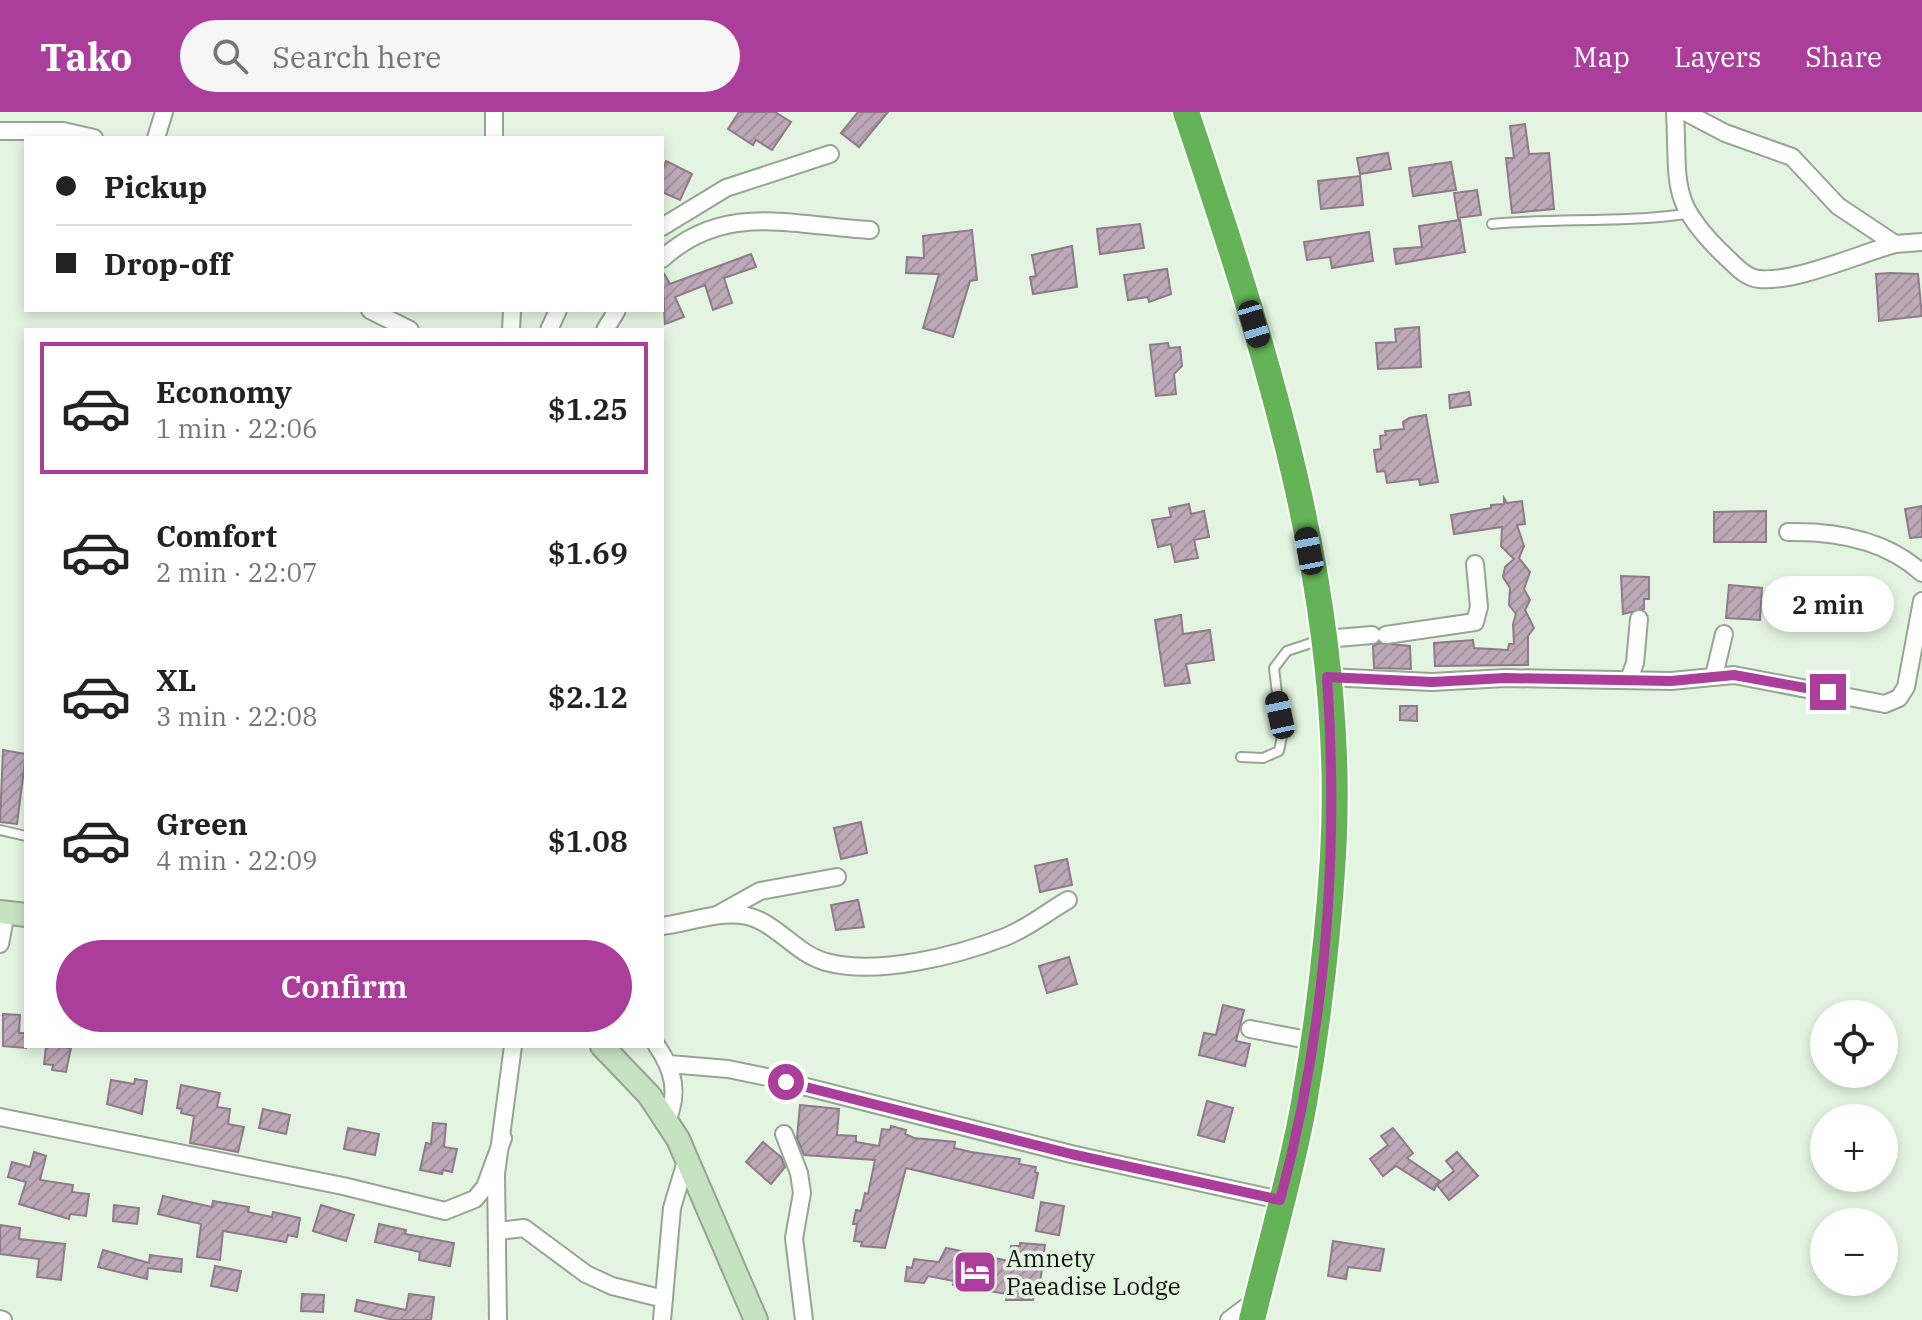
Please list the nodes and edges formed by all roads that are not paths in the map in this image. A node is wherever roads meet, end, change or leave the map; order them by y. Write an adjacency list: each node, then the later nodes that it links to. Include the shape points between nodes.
1 (164, 112): 8 (street)
2 (494, 112): 9 (street)
3 (1186, 112): 26 (highway, via 1278,401)
4 (1675, 112): 11 (street, via 1680,197)
5 (1685, 112): 16 (street, via 1792,157 1838,206)
6 (0, 131): 7 (street)
7 (85, 136)
8 (157, 136)
9 (494, 136)
10 (830, 154): 13 (street, via 726,188)
11 (1686, 214): 12 (lane); 16 (street, via 1742,271 1761,280)
12 (1492, 224)
13 (664, 226)
14 (870, 230): 17 (street, via 734,221 690,236)
15 (1922, 242): 16 (street)
16 (1895, 244)
17 (664, 257)
18 (374, 312): 19 (street)
19 (406, 328)
20 (1788, 532): 22 (street, via 1875,544)
21 (1475, 564): 26 (street, via 1475,622)
22 (1922, 573)
23 (1922, 601): 27 (street, via 1906,687 1892,702 1880,705 1777,682)
24 (1639, 619): 29 (street)
25 (1724, 634): 27 (street)
26 (1325, 639): 28 (highway); 30 (lane, via 1278,658 1273,681 1282,743 1274,756)
27 (1714, 676): 29 (street)
28 (1327, 677): 29 (street, via 1432,682); 40 (highway, via 1333,855)
29 (1629, 679)
30 (1241, 757)
31 (0, 830): 32 (lane)
32 (24, 836)
33 (837, 877): 36 (street, via 760,891)
34 (1068, 900): 36 (street, via 1004,938 934,958 869,966 812,957 746,916)
35 (11, 913): 38 (street)
36 (712, 917): 37 (street)
37 (664, 926)
38 (0, 944)
39 (1250, 1029): 40 (street)
40 (1313, 1041): 50 (highway)
41 (513, 1048): 48 (street)
42 (604, 1048): 46 (main road)
43 (658, 1048): 44 (street)
44 (669, 1064): 46 (street, via 675,1098); 50 (street, via 767,1077)
45 (0, 1117): 48 (street, via 445,1211 475,1199 485,1187)
46 (667, 1121): 49 (main road)
47 (784, 1134): 57 (street, via 802,1193 794,1238)
48 (503, 1138): 51 (street, via 496,1174)
49 (687, 1158): 52 (street, via 672,1208); 56 (main road)
50 (1280, 1200): 53 (highway)
51 (499, 1231): 52 (street, via 524,1228 586,1274); 54 (street)
52 (664, 1299): 55 (street)
53 (1254, 1309): 58 (street)
54 (498, 1320)
55 (662, 1320)
56 (756, 1320)
57 (804, 1320)
58 (1229, 1320)

